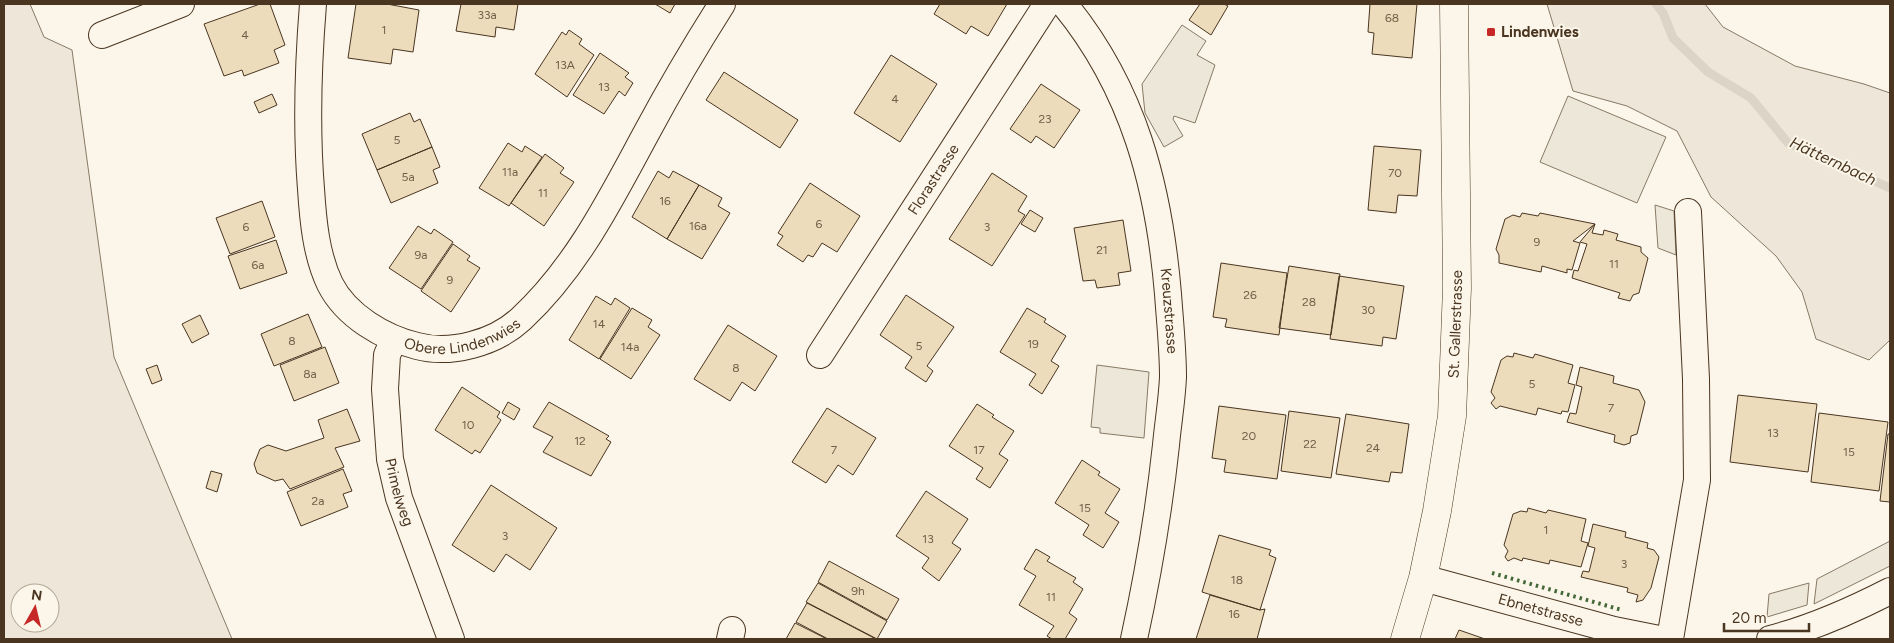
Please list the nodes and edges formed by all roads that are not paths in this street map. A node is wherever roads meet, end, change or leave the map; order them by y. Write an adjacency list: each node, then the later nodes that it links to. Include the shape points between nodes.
1 (181, 4): 7 (street)
2 (312, 4): 9 (street, Obere Lindenwies, via 306,99 317,244 330,284 352,312)
3 (722, 4): 9 (street, Obere Lindenwies, via 581,250 540,300 506,331 462,348 421,347)
4 (1047, 4): 10 (street, Florastrasse)
5 (1064, 4): 14 (street, Kreuzstrasse, via 1099,50 1136,128 1163,238 1172,342 1172,392 1162,485)
6 (1454, 4): 11 (street, St. Gallerstrasse, via 1457,288 1454,388 1450,441)
7 (102, 35)
8 (1688, 212): 17 (street, via 1697,480)
9 (394, 339): 13 (street, Primelweg, via 387,355 385,389 390,459 399,498)
10 (820, 355)
11 (1423, 578): 15 (street, St. Gallerstrasse); 16 (street, Ebnetstrasse, via 1614,630)
12 (1890, 591): 18 (street, via 1811,627)
13 (451, 639)
14 (1134, 639)
15 (1405, 639)
16 (1659, 639)
17 (1670, 639)
18 (1770, 639)

